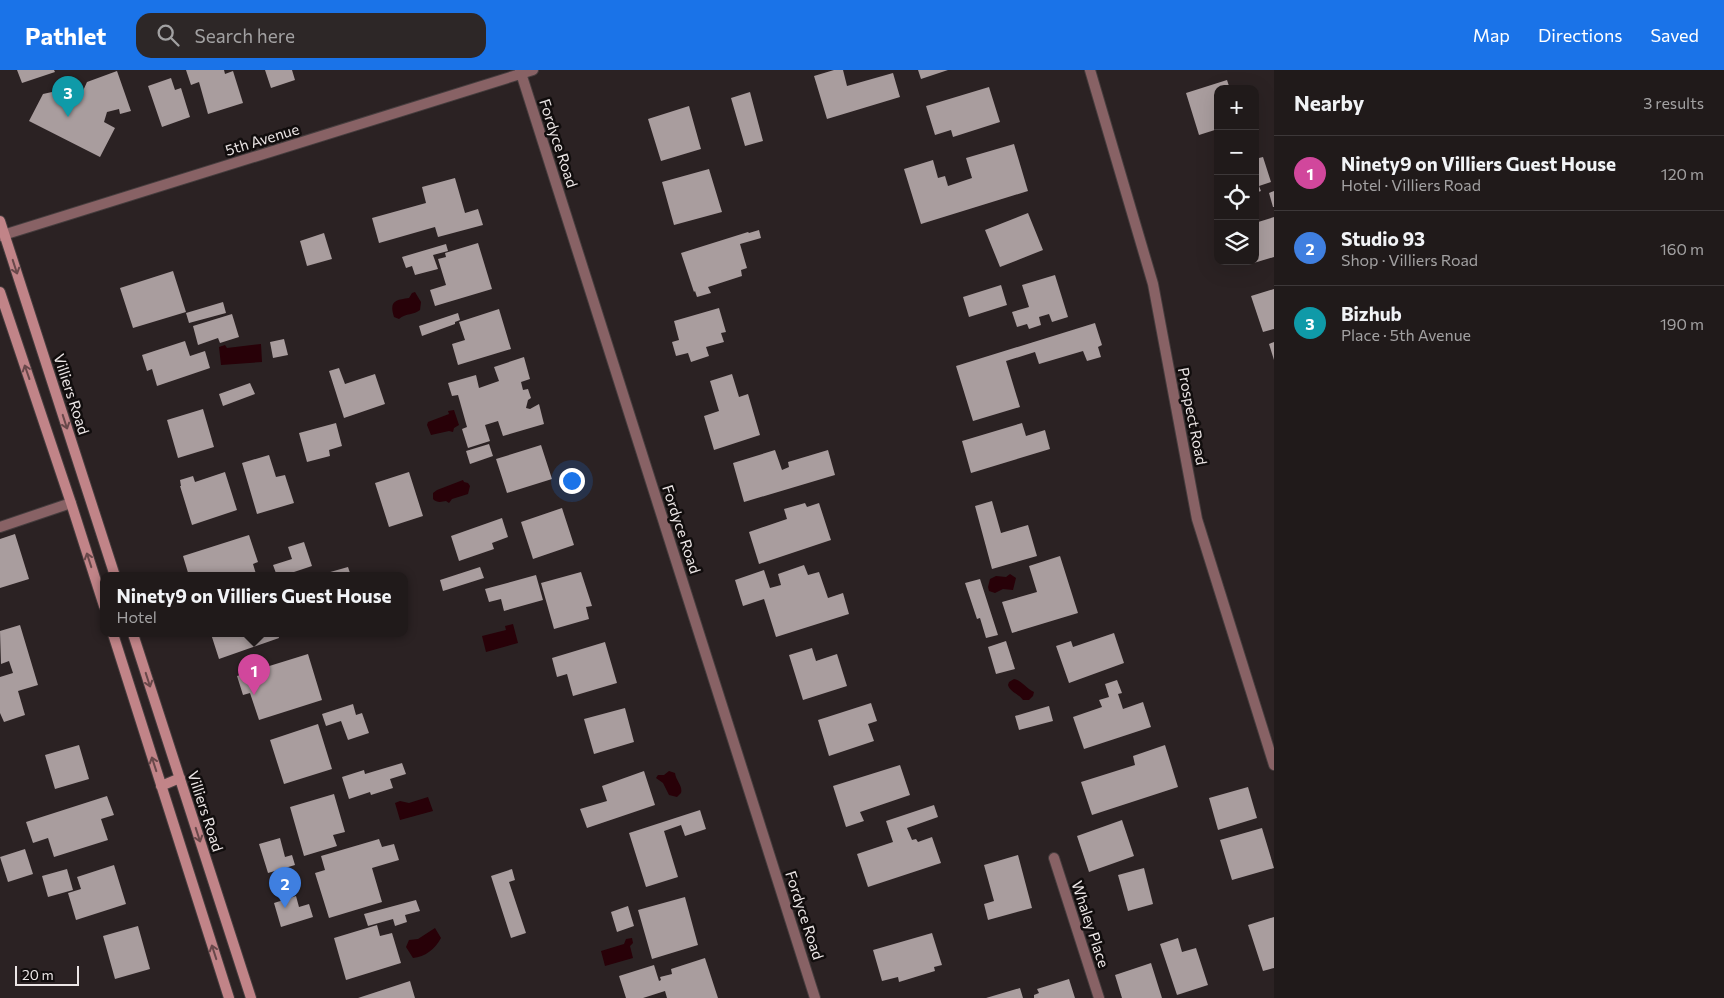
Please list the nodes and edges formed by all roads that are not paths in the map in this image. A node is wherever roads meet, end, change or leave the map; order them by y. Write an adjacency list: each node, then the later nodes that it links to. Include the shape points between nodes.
1 (533, 70): 3 (street, 5th Avenue)
2 (1090, 70): 14 (street, Prospect Road, via 1153,284 1197,519)
3 (521, 72): 5 (street, 5th Avenue); 20 (street, Fordyce Road)
4 (0, 221): 5 (street, Villiers Road)
5 (2, 236): 7 (street, Villiers Road, one-way to 7)
6 (0, 292): 8 (street, one-way to 6)
7 (91, 503): 8 (street); 10 (street, Villiers Road)
8 (72, 505): 9 (street); 11 (street, one-way to 8)
9 (0, 527)
10 (114, 572)
11 (100, 593)
12 (114, 637): 16 (street, one-way to 12)
13 (134, 637): 15 (street, Villiers Road, one-way to 15)
14 (1274, 765)
15 (180, 778): 16 (street); 19 (street, Villiers Road, one-way to 19)
16 (161, 786): 18 (street, one-way to 16)
17 (1054, 858): 21 (street, Whaley Place)
18 (229, 998)
19 (251, 998)
20 (815, 998)
21 (1099, 998)

